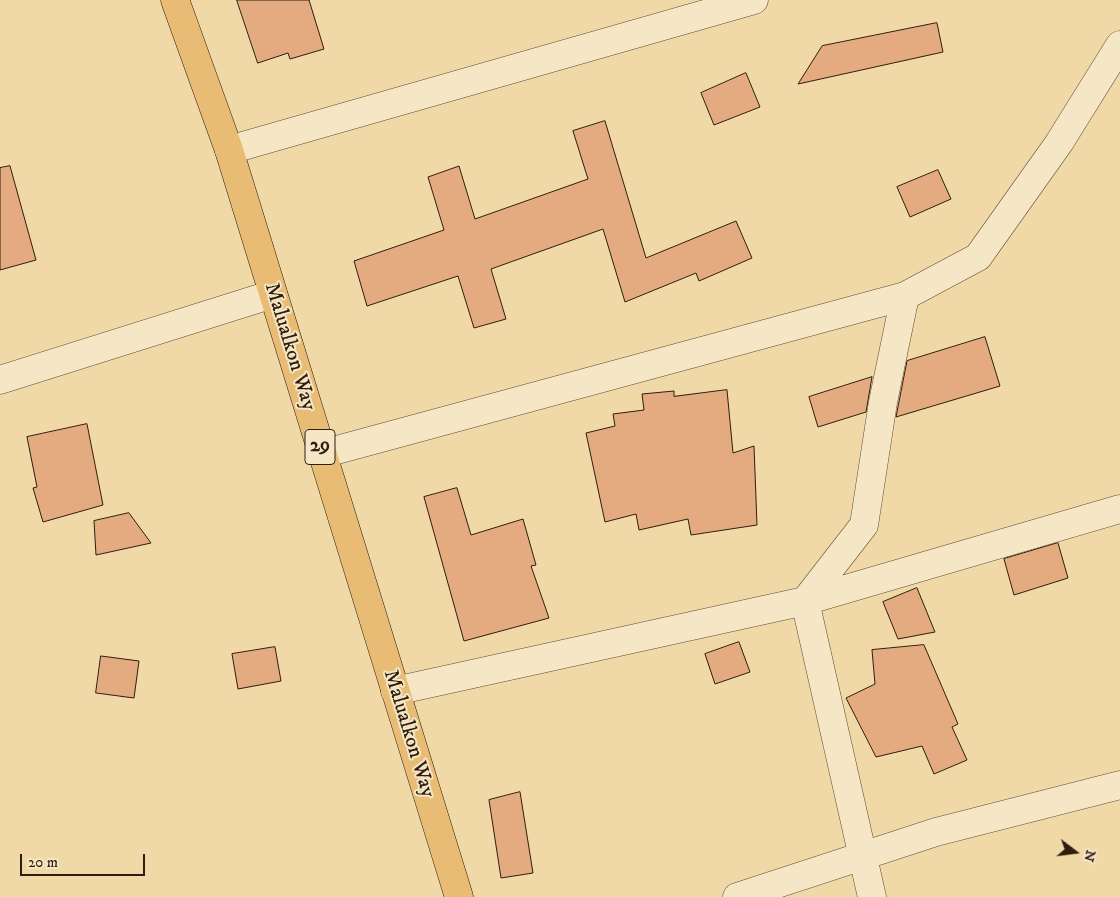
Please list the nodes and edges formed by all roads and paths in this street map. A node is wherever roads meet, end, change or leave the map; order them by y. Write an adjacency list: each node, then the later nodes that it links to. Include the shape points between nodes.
1 (175, 0): 4 (main road, Malualkon Way / 29)
2 (754, 0): 4 (street)
3 (1120, 45): 6 (street, via 1059,142 978,257)
4 (229, 150): 5 (main road, Malualkon Way / 29)
5 (273, 294): 7 (street); 8 (main road, Malualkon Way / 29)
6 (905, 296): 8 (street); 10 (street, via 864,525)
7 (0, 380)
8 (322, 454): 11 (main road, Malualkon Way / 29)
9 (1120, 509): 10 (street)
10 (805, 600): 11 (street); 13 (street)
11 (395, 691): 14 (main road, Malualkon Way / 29)
12 (1120, 785): 13 (street, via 936,832)
13 (863, 855): 15 (street); 16 (street)
14 (459, 897)
15 (737, 897)
16 (872, 897)

